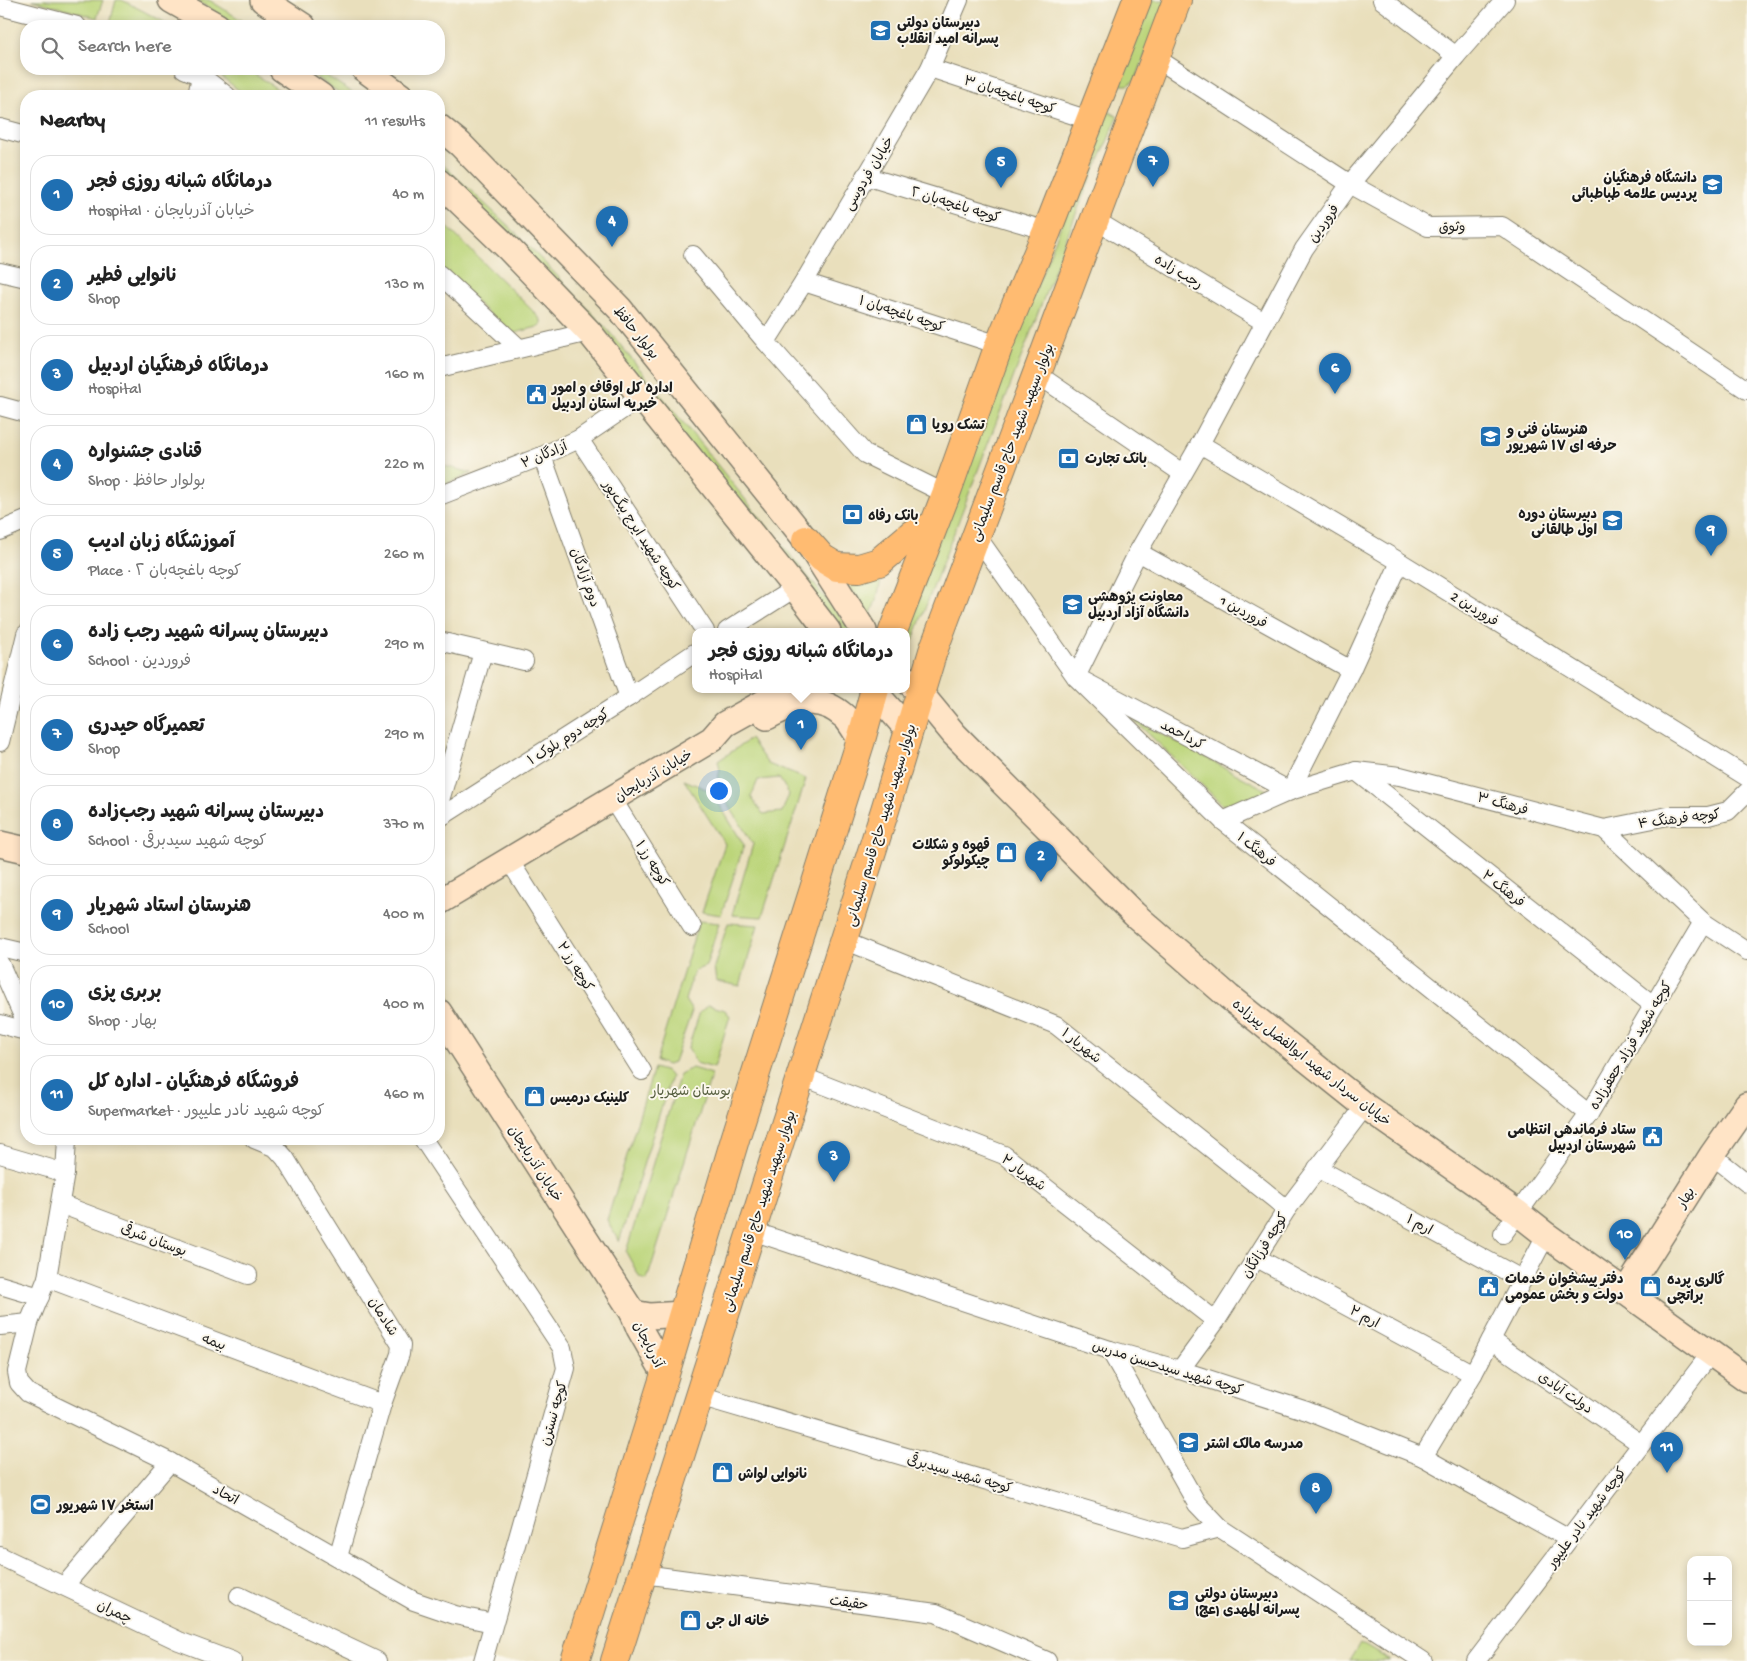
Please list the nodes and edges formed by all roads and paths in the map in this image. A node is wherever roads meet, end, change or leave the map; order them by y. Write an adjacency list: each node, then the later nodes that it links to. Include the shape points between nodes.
1 (171, 0): 10 (main road)
2 (263, 0): 11 (main road)
3 (959, 0): 14 (street, خیابان فردوسی)
4 (1136, 0): 19 (main road)
5 (1178, 0): 13 (main road, بولوار سپهبد شهید حاج قاسم سلیمانی)
6 (1382, 0): 12 (street)
7 (1505, 0): 12 (street, فروردین)
8 (0, 6): 9 (street)
9 (54, 20)
10 (206, 20)
11 (294, 20)
12 (1456, 56): 30 (street, فروردین)
13 (1156, 58): 24 (main road, بولوار سپهبد شهید حاج قاسم سلیمانی); 30 (street, وثوق)
14 (930, 68): 25 (street, کوچه باغچه‌بان ۳); 29 (street, خیابان فردوسی)
15 (201, 75): 20 (street)
16 (205, 75): 21 (street)
17 (291, 75): 22 (main road)
18 (372, 75): 23 (main road)
19 (1102, 88): 24 (main road); 25 (main road)
20 (198, 90)
21 (222, 90)
22 (312, 90)
23 (393, 90)
24 (1139, 102): 32 (main road, بولوار سپهبد شهید حاج قاسم سلیمانی)
25 (1089, 120): 33 (main road)
26 (0, 128): 28 (street)
27 (445, 132): 60 (main road, بولوار حافظ, via 620,309)
28 (20, 133)
29 (865, 176): 33 (street, کوچه باغچه‌بان ٢); 38 (street, خیابان فردوسی)
30 (1350, 184): 39 (street, فروردین, via 1304,249); 46 (street, وثوق, via 1428,227 1502,226)
31 (445, 188): 40 (main road)
32 (1095, 220): 39 (street, رجب زاده); 45 (main road, بولوار سپهبد شهید حاج قاسم سلیمانی)
33 (1046, 231): 42 (main road)
34 (693, 255): 41 (street)
35 (0, 272): 36 (street)
36 (20, 277)
37 (445, 280): 43 (street)
38 (804, 282): 41 (street, خیابان فردوسی); 42 (street, کوچه باغچه‌بان ١)
39 (1264, 322): 51 (street, فروردین)
40 (589, 332): 43 (street); 47 (main road)
41 (766, 342): 55 (street, via 865,454)
42 (999, 346): 55 (main road)
43 (519, 348): 44 (street)
44 (445, 366)
45 (1036, 374): 53 (street); 59 (main road, بولوار سپهبد شهید حاج قاسم سلیمانی)
46 (1747, 390)
47 (641, 397): 50 (street, آزادگان ۲); 63 (main road)
48 (0, 406): 49 (street)
49 (20, 411)
50 (578, 439): 52 (street, آزادگان ۲); 64 (street, کوچه شهید ایرج بیگ‌پور)
51 (1200, 444): 53 (street, فروردین); 62 (street, فروردین 2)
52 (542, 456): 54 (street, آزادگان ۲); 80 (street, دوم آزادگان)
53 (1182, 473): 61 (street, فروردین)
54 (445, 494)
55 (946, 494): 57 (main road)
56 (20, 523): 58 (street)
57 (933, 526): 60 (main road, via 912,534 879,562 859,568 838,567 822,558); 68 (main road)
58 (0, 531)
59 (976, 534): 75 (street, فرهنگ ۱); 76 (main road, بولوار سپهبد شهید حاج قاسم سلیمانی, via 933,651)
60 (806, 540): 67 (main road, بولوار حافظ)
61 (1138, 552): 74 (street, فروردین 1); 75 (street, فروردین)
62 (1400, 562): 74 (street); 86 (street, فروردین 2)
63 (795, 588): 65 (street); 66 (main road)
64 (703, 628)
65 (732, 628)
66 (826, 628)
67 (862, 628)
68 (893, 628)
69 (445, 642): 70 (street)
70 (483, 652): 73 (street); 87 (street)
71 (692, 655): 80 (street, کوچه دوم بلوک ۱)
72 (20, 659): 84 (street)
73 (524, 661)
74 (1351, 670): 88 (street)
75 (1076, 677): 88 (street, کرداحمد); 92 (street, فرهنگ ۱)
76 (913, 686): 81 (main road, بولوار سپهبد شهید حاج قاسم سلیمانی); 113 (main road, خیابان سردار شهید ابوالفضل پیرزاده, via 954,734 1134,914)
77 (781, 693): 82 (main road, خیابان آذربایجان, via 725,724)
78 (872, 693): 83 (main road)
79 (876, 693): 81 (main road)
80 (629, 697): 91 (street, کوچه دوم بلوک ۱)
81 (909, 732): 100 (main road, بولوار سپهبد شهید حاج قاسم سلیمانی)
82 (712, 739): 83 (main road, خیابان آذربایجان, via 732,736 787,706 818,702 846,718); 90 (main road, خیابان آذربایجان)
83 (861, 740): 115 (main road)
84 (0, 742)
85 (1356, 771): 88 (street, فرهنگ ۳); 93 (street, فرهنگ ۳, via 1400,776); 105 (street, فرهنگ ۲)
86 (1747, 777)
87 (445, 783)
88 (1290, 791): 92 (street, فرهنگ ۳)
89 (1747, 792): 93 (street, کوچه فرهنگ ۴, via 1728,811 1708,816 1668,816)
90 (613, 800): 96 (main road, خیابان آذربایجان); 99 (street, کوچه رز ۱)
91 (445, 814)
92 (1222, 821): 114 (street, فرهنگ ۱)
93 (1604, 829): 98 (street, فرهنگ ۳)
94 (0, 844): 95 (main road)
95 (20, 849)
96 (509, 860): 97 (main road, خیابان آذربایجان); 111 (street, کوچه رز ۲)
97 (445, 898)
98 (1703, 922): 102 (street, فرهنگ ۳); 105 (street, کوچه شهید فرزاد جعفرزاده)
99 (692, 927)
100 (844, 940): 110 (main road, بولوار سپهبد شهید حاج قاسم سلیمانی); 125 (street, شهریار ۱, via 1056,1025)
101 (0, 947): 103 (street)
102 (1747, 951)
103 (20, 952)
104 (0, 964): 106 (street)
105 (1653, 1005): 114 (street, کوچه شهید فرزاد جعفرزاده)
106 (20, 1009)
107 (445, 1021): 137 (main road, خیابان آذربایجان)
108 (0, 1024): 109 (street)
109 (20, 1029)
110 (803, 1070): 115 (main road, via 803,1047 799,1041 788,1040 784,1043 758,1118); 127 (main road, بولوار سپهبد شهید حاج قاسم سلیمانی); 139 (street, شهریار ۲, via 1004,1155)
111 (642, 1071)
112 (1747, 1105): 120 (main road, بهار)
113 (1358, 1114): 121 (street, کوچه فرزانگان); 126 (main road, خیابان سردار شهید ابوالفضل پیرزاده)
114 (1589, 1114): 126 (street, کوچه شهید فرزاد جعفرزاده)
115 (736, 1136): 138 (main road)
116 (67, 1145): 122 (street)
117 (269, 1145): 150 (street, شادمان, via 284,1158 401,1345)
118 (427, 1145): 161 (street, کوچه نسترن, via 562,1348 565,1360 566,1368)
119 (0, 1154): 122 (street)
120 (1712, 1155): 123 (street); 135 (main road, بهار)
121 (1317, 1168): 125 (street, کوچه فرزانگان); 133 (street, ارم ۱)
122 (66, 1173): 124 (street)
123 (1747, 1183)
124 (60, 1204): 131 (street, بوستان شرقی); 132 (street)
125 (1287, 1208): 130 (street, کوچه فرزانگان)
126 (1518, 1213): 128 (street, کوچه شهید فرزاد جعفرزاده); 129 (main road, خیابان سردار شهید ابوالفضل پیرزاده)
127 (752, 1231): 143 (street, کوچه شهید سیدحسن مدرس); 149 (main road, بولوار سپهبد شهید حاج قاسم سلیمانی)
128 (1503, 1234)
129 (1546, 1235): 133 (street); 135 (main road, خیابان سردار شهید ابوالفضل پیرزاده)
130 (1257, 1258): 139 (street, کوچه فرزانگان); 147 (street, ارم ۲)
131 (248, 1275)
132 (47, 1278): 136 (street); 150 (street, بیمه)
133 (1523, 1280): 142 (street)
134 (0, 1285): 136 (street)
135 (1626, 1291): 144 (main road, خیابان سردار شهید ابوالفضل پیرزاده)
136 (40, 1297): 140 (street)
137 (634, 1313): 138 (main road, via 650,1316); 146 (main road, آذربایجان)
138 (683, 1314): 146 (main road)
139 (1216, 1321): 145 (street, کوچه فرزانگان)
140 (29, 1323): 141 (street); 153 (street, اتحاد, via 17,1372 19,1383 28,1393)
141 (0, 1326)
142 (1491, 1340): 147 (street); 151 (street, دولت آبادی)
143 (1110, 1350): 145 (street, کوچه شهید سیدحسن مدرس); 154 (street, via 1197,1504)
144 (1711, 1352): 148 (main road, خیابان سردار شهید ابوالفضل پیرزاده); 151 (street, کوچه شهید نادر علیپور)
145 (1180, 1370): 152 (street, کوچه شهید سیدحسن مدرس, via 1308,1411)
146 (665, 1374): 165 (main road)
147 (1473, 1374): 152 (street)
148 (1747, 1379)
149 (699, 1396): 154 (street, کوچه شهید سیدبرقی, via 1182,1538); 158 (main road, بولوار سپهبد شهید حاج قاسم سلیمانی)
150 (382, 1404): 157 (street, شادمان)
151 (1641, 1444): 155 (street, کوچه شهید نادر علیپور)
152 (1423, 1457): 155 (street, کوچه شهید سیدحسن مدرس)
153 (170, 1462): 157 (street, اتحاد); 159 (street)
154 (1220, 1528): 168 (street)
155 (1570, 1538): 169 (street, کوچه شهید نادر علیپور)
156 (0, 1556): 159 (street, چمران)
157 (338, 1557): 161 (street, اتحاد, via 414,1601 455,1615)
158 (643, 1574): 166 (main road, بولوار سپهبد شهید حاج قاسم سلیمانی); 167 (street, حقیقت, via 936,1613)
159 (64, 1586): 162 (street, چمران, via 179,1641)
160 (239, 1596): 163 (street)
161 (493, 1622): 164 (street, کوچه نسترن)
162 (232, 1661)
163 (377, 1661)
164 (483, 1661)
165 (575, 1661)
166 (615, 1661)
167 (1047, 1661)
168 (1423, 1661)
169 (1476, 1661)

